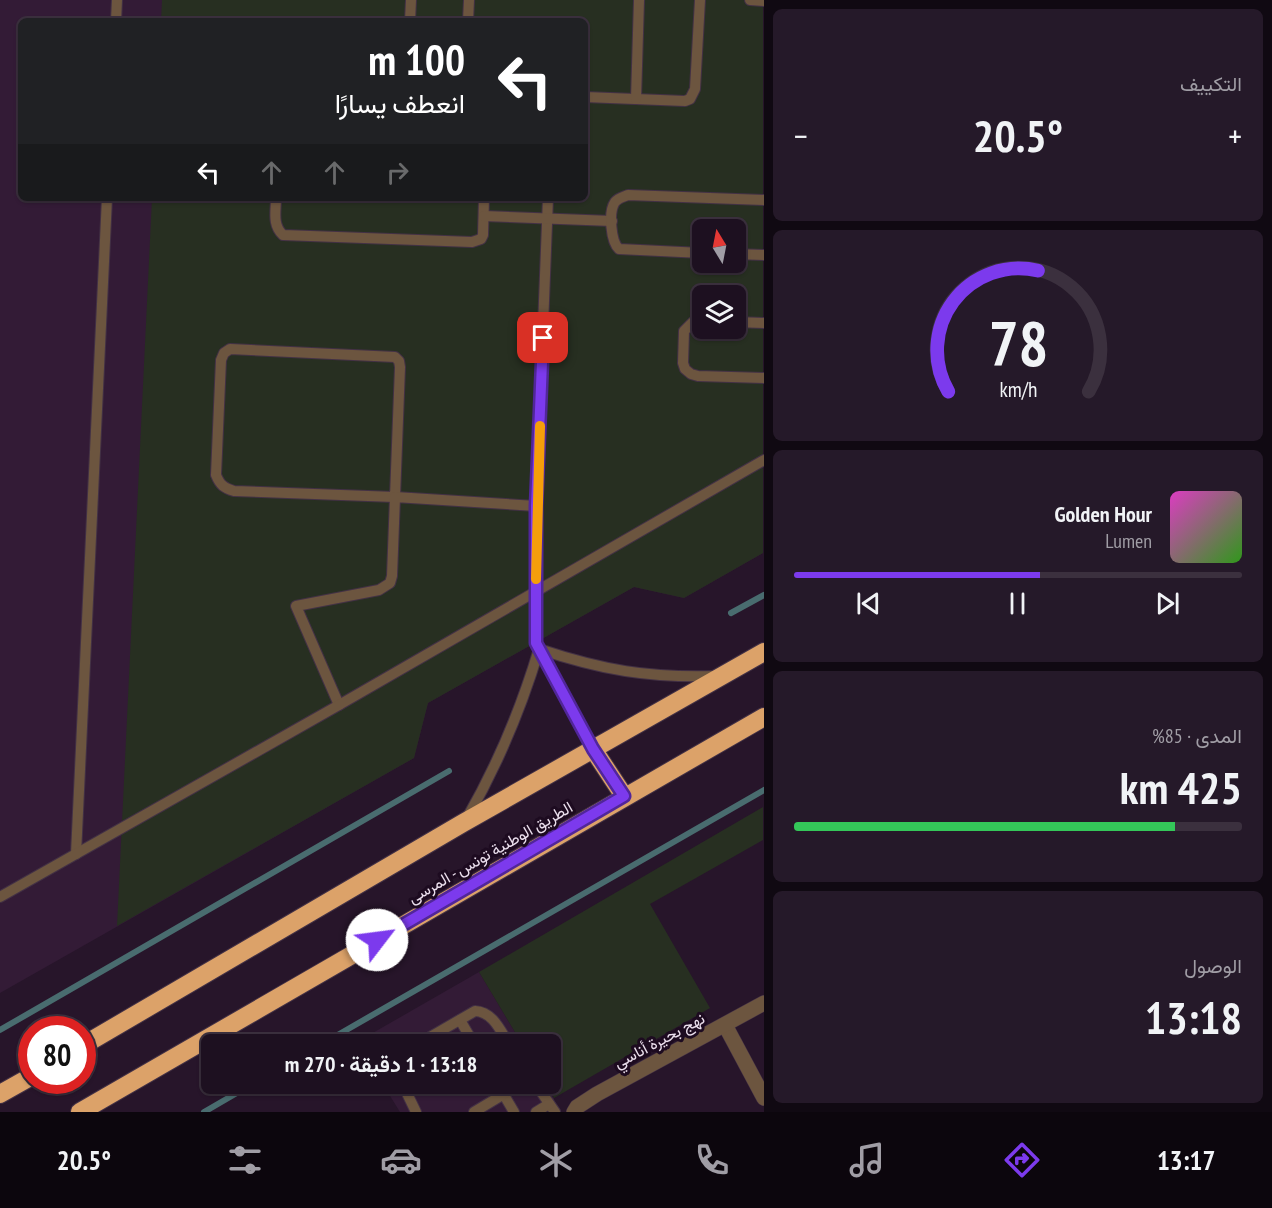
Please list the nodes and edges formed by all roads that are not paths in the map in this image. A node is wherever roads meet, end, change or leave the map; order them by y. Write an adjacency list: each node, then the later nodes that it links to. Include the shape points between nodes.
1 (117, 0): 8 (lane)
2 (411, 0): 9 (lane)
3 (469, 0): 10 (lane)
4 (639, 0): 12 (lane)
5 (700, 0): 12 (lane, via 694,94 685,101)
6 (750, 0): 7 (lane)
7 (764, 1)
8 (116, 18)
9 (410, 18)
10 (468, 18)
11 (588, 97): 12 (lane)
12 (636, 99)
13 (764, 200): 20 (lane, via 628,195 616,200)
14 (107, 201): 40 (lane)
15 (276, 201): 18 (lane, via 275,224 283,235 290,236 472,242 483,235)
16 (484, 201): 18 (lane)
17 (548, 201): 19 (lane)
18 (484, 216): 19 (lane)
19 (548, 219): 20 (lane); 30 (lane)
20 (612, 221): 21 (lane, via 612,238 619,249)
21 (692, 253)
22 (746, 254): 23 (lane)
23 (764, 255)
24 (746, 322): 26 (lane)
25 (692, 323): 27 (lane, via 684,331 683,363 691,374)
26 (764, 323)
27 (764, 378)
28 (764, 460): 31 (lane)
29 (395, 497): 29 (lane, via 399,361 394,357 230,349 224,353 216,475 225,489); 30 (lane); 35 (lane, via 390,583 379,590 296,606)
30 (536, 506): 31 (lane)
31 (536, 592): 32 (lane); 35 (lane)
32 (538, 649): 34 (lane, via 628,673); 37 (lane); 39 (lane, via 508,739)
33 (764, 652): 34 (highway)
34 (721, 676): 37 (highway)
35 (339, 705): 40 (lane)
36 (764, 717): 38 (highway, الطريق الوطنية تونس - المرسى)
37 (593, 749): 38 (highway); 39 (highway)
38 (624, 796): 56 (highway, الطريق الوطنية تونس - المرسى)
39 (464, 823): 48 (highway)
40 (76, 854): 41 (lane)
41 (0, 897)
42 (764, 1003): 44 (street, نهج بحيرة أناسي)
43 (460, 1020): 45 (lane); 46 (lane); 47 (lane, via 476,1011 484,1012)
44 (725, 1025): 54 (street); 61 (street, نهج بحيرة أناسي, via 597,1094)
45 (435, 1034)
46 (468, 1034)
47 (503, 1034)
48 (96, 1038)
49 (18, 1084): 50 (highway)
50 (0, 1094)
51 (407, 1094): 57 (lane)
52 (504, 1094): 58 (lane); 59 (lane)
53 (542, 1094): 55 (lane)
54 (764, 1098)
55 (552, 1108): 60 (lane)
56 (80, 1112)
57 (416, 1112)
58 (474, 1112)
59 (514, 1112)
60 (536, 1112)
61 (574, 1112)

